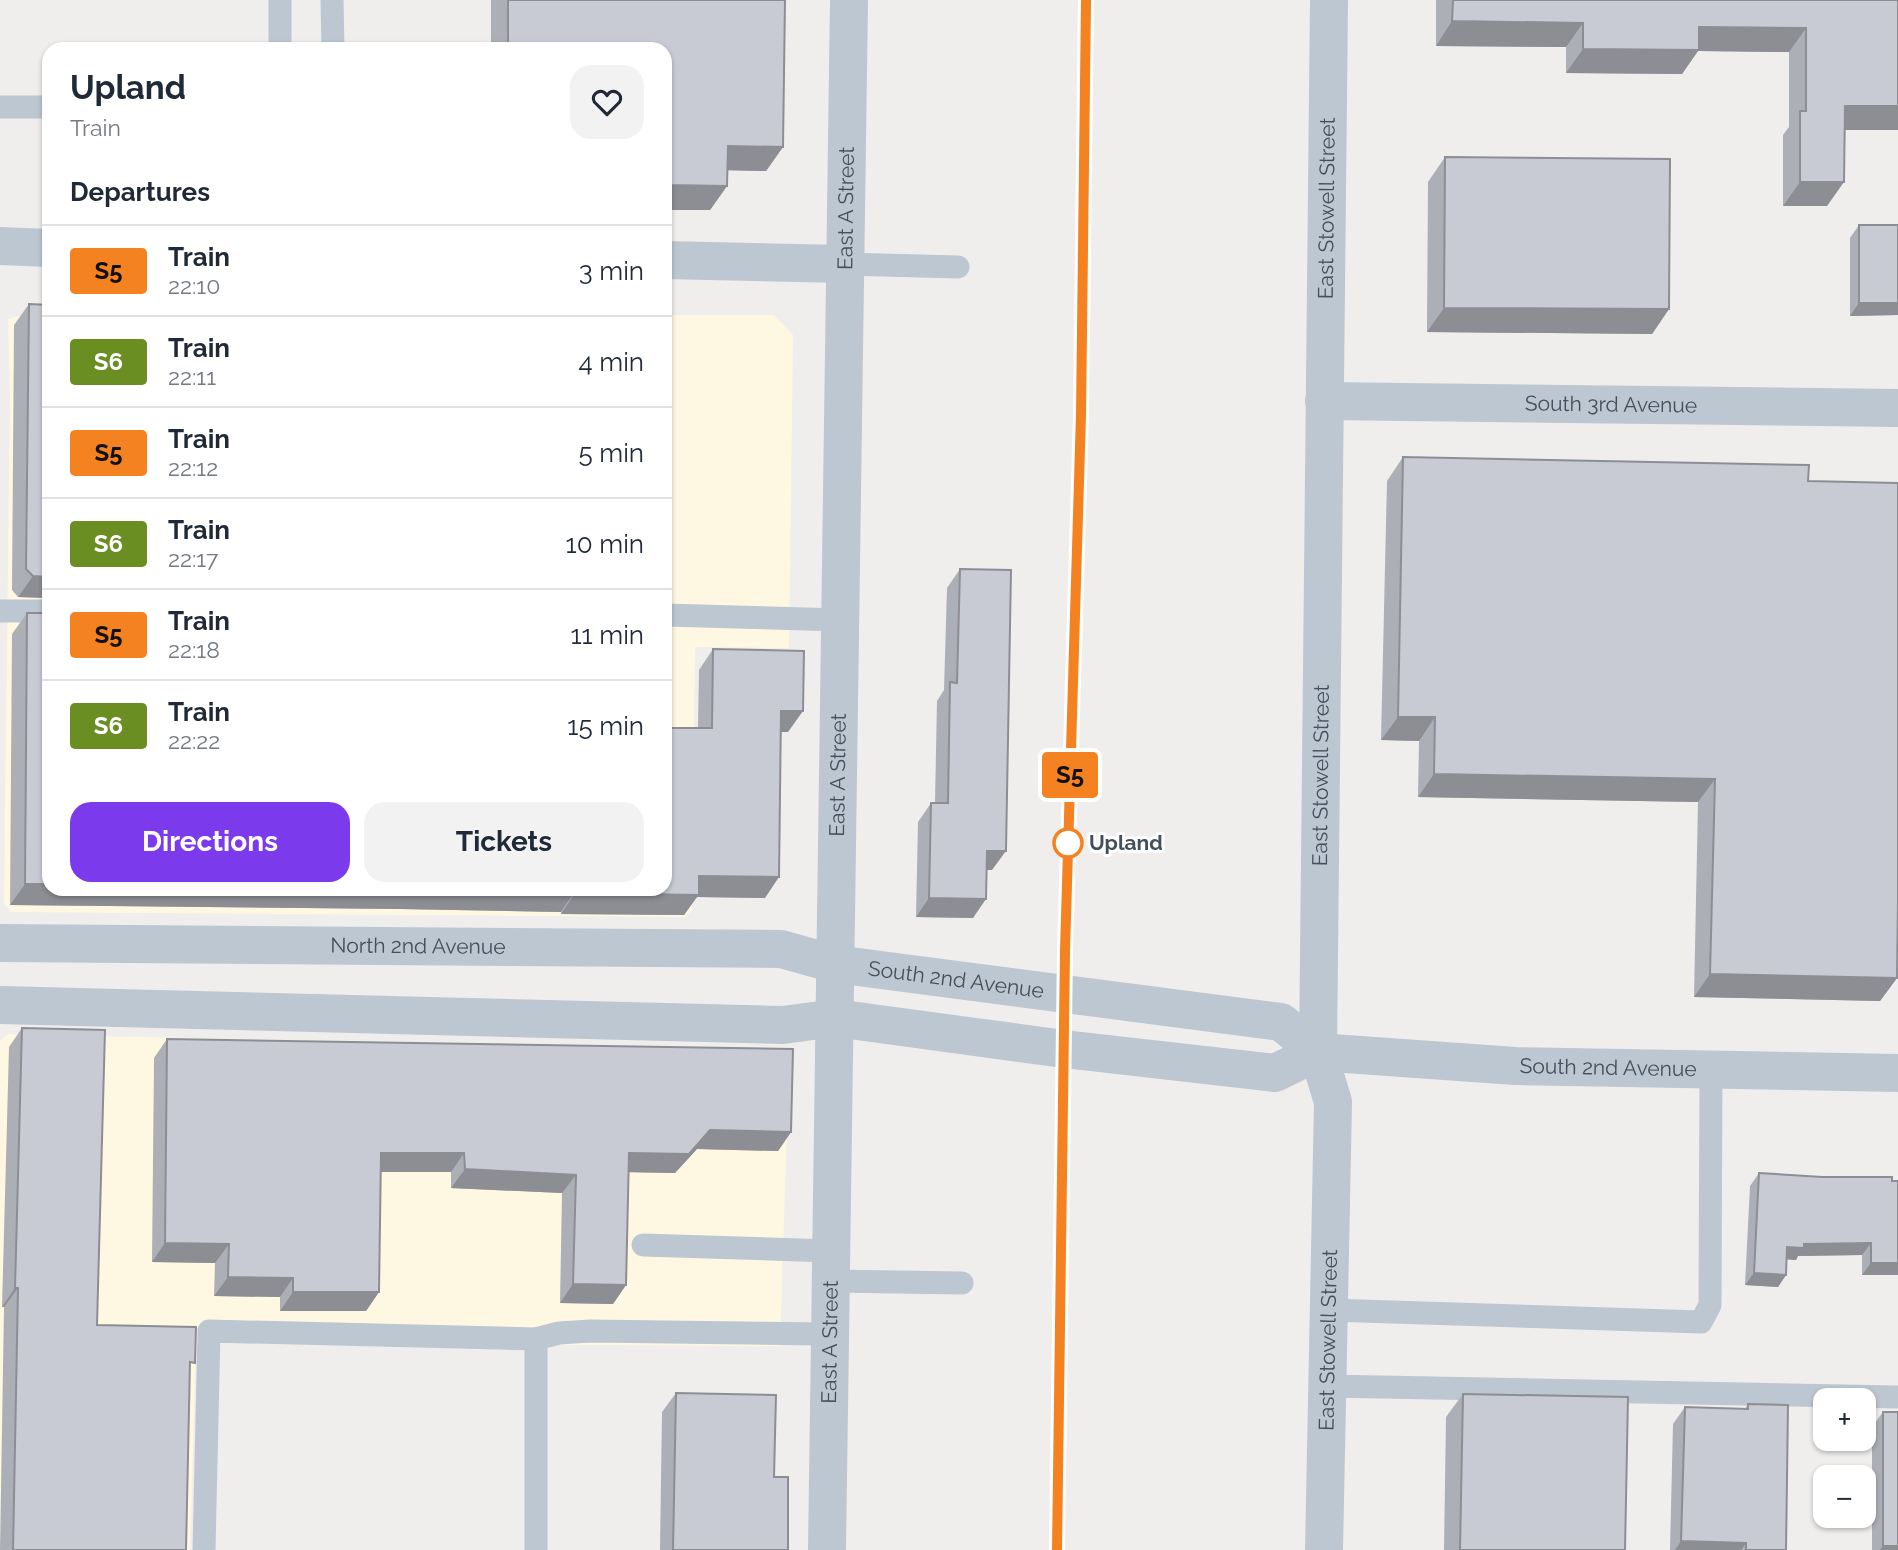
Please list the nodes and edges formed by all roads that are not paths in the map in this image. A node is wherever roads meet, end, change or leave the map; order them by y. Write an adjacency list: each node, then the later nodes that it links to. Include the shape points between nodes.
1 (280, 0): 5 (lane)
2 (332, 0): 6 (lane)
3 (849, 0): 12 (street, East A Street)
4 (1329, 0): 14 (street, East Stowell Street)
5 (280, 42)
6 (333, 42)
7 (0, 107): 8 (lane)
8 (42, 107)
9 (0, 246): 10 (street)
10 (42, 248)
11 (672, 260): 12 (street)
12 (845, 264): 13 (lane); 19 (street, East A Street)
13 (958, 267)
14 (1324, 401): 15 (street, South 3rd Avenue); 24 (street, East Stowell Street)
15 (1898, 408)
16 (0, 611): 17 (lane)
17 (42, 611)
18 (672, 615): 19 (lane)
19 (841, 620): 21 (street, East A Street)
20 (0, 943): 21 (street, North 2nd Avenue, via 781,949)
21 (835, 964): 23 (street, East A Street); 24 (street, South 2nd Avenue, via 1281,1022)
22 (0, 1005): 23 (street, via 783,1025)
23 (835, 1018): 24 (street, via 1275,1073); 28 (street, East A Street)
24 (1318, 1052): 25 (street, South 2nd Avenue, via 1514,1066); 30 (street, East Stowell Street, via 1333,1102)
25 (1711, 1070): 26 (street, South 2nd Avenue); 30 (lane, via 1710,1305 1701,1322)
26 (1898, 1073)
27 (643, 1245): 28 (lane)
28 (831, 1266): 29 (lane); 31 (street, East A Street)
29 (962, 1283)
30 (1329, 1310): 33 (street, East Stowell Street)
31 (830, 1334): 32 (lane, via 590,1331); 37 (street, East A Street)
32 (536, 1339): 35 (lane, via 209,1331); 36 (lane)
33 (1327, 1386): 34 (lane); 38 (street, East Stowell Street)
34 (1898, 1397)
35 (204, 1550)
36 (536, 1550)
37 (827, 1550)
38 (1324, 1550)

